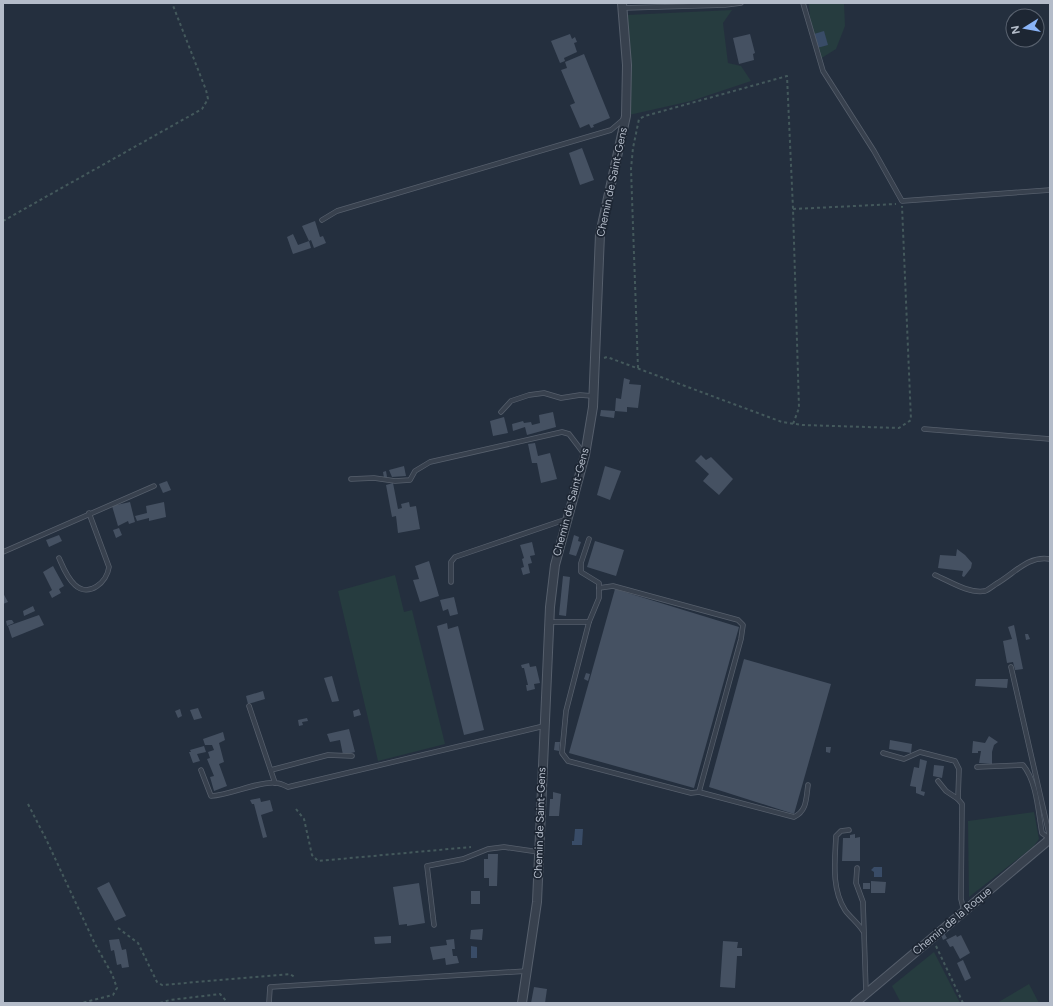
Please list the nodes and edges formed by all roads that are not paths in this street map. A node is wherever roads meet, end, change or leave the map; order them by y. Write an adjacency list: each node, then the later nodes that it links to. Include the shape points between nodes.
1 (741, 3): 3 (lane, via 724,6)
2 (803, 3): 5 (lane, via 822,71 874,151 902,201)
3 (622, 4): 4 (street, Chemin de Saint-Gens, via 627,65)
4 (626, 116): 6 (lane, via 611,130 336,211); 7 (street, Chemin de Saint-Gens, via 600,234)
5 (1050, 190)
6 (322, 220)
7 (593, 396): 8 (lane, via 561,398 544,393 529,395 511,401); 11 (street, Chemin de Saint-Gens)
8 (501, 412)
9 (924, 428): 10 (lane)
10 (1050, 439)
11 (585, 455): 12 (lane, via 569,434 562,432 430,462 415,471 410,480); 15 (street, Chemin de Saint-Gens)
12 (350, 479)
13 (154, 486): 14 (lane)
14 (89, 513): 17 (lane); 18 (lane, via 109,567 108,575 98,586 86,590 76,586 66,575)
15 (567, 519): 21 (lane, via 455,557 451,562); 23 (street, Chemin de Saint-Gens, via 555,565)
16 (589, 539): 22 (lane, via 581,563 581,572 599,583)
17 (3, 552)
18 (59, 558)
19 (1050, 559): 20 (lane, via 1040,557 1024,564 1007,578 985,590 967,589)
20 (935, 576)
21 (451, 582)
22 (599, 588): 24 (lane, via 599,598); 36 (lane, via 613,586 738,620 743,625)
23 (550, 622): 24 (lane); 27 (street, Chemin de Saint-Gens)
24 (590, 622): 36 (lane, via 566,711 562,753 568,761 690,793)
25 (1011, 667): 39 (lane)
26 (249, 706): 32 (lane)
27 (544, 726): 34 (lane, via 288,787); 40 (street, Chemin de Saint-Gens)
28 (883, 753): 37 (lane, via 904,759 920,752 955,761 959,769)
29 (352, 756): 32 (lane, via 328,755)
30 (977, 767): 39 (lane, via 1023,764 1033,787 1042,833)
31 (201, 770): 34 (lane, via 212,796 222,796)
32 (271, 770): 34 (lane)
33 (938, 781): 37 (lane, via 946,791)
34 (275, 783)
35 (808, 785): 36 (lane, via 806,806 794,817)
36 (700, 792)
37 (958, 799): 42 (lane, via 962,804 961,899)
38 (849, 830): 44 (lane, via 841,831 836,836 835,881 845,910)
39 (1050, 839): 42 (street, Chemin de la Roque)
40 (539, 852): 43 (lane, via 488,849 463,859 428,866); 45 (street, Chemin de Saint-Gens, via 537,902)
41 (857, 868): 44 (lane, via 856,883 863,902)
42 (964, 912): 46 (street, Chemin de la Roque)
43 (434, 925)
44 (864, 931): 46 (lane)
45 (527, 971): 47 (lane, via 270,987); 48 (street, Chemin de Saint-Gens)
46 (866, 993): 49 (street, Chemin de la Roque)
47 (269, 1003)
48 (522, 1003)
49 (855, 1003)

